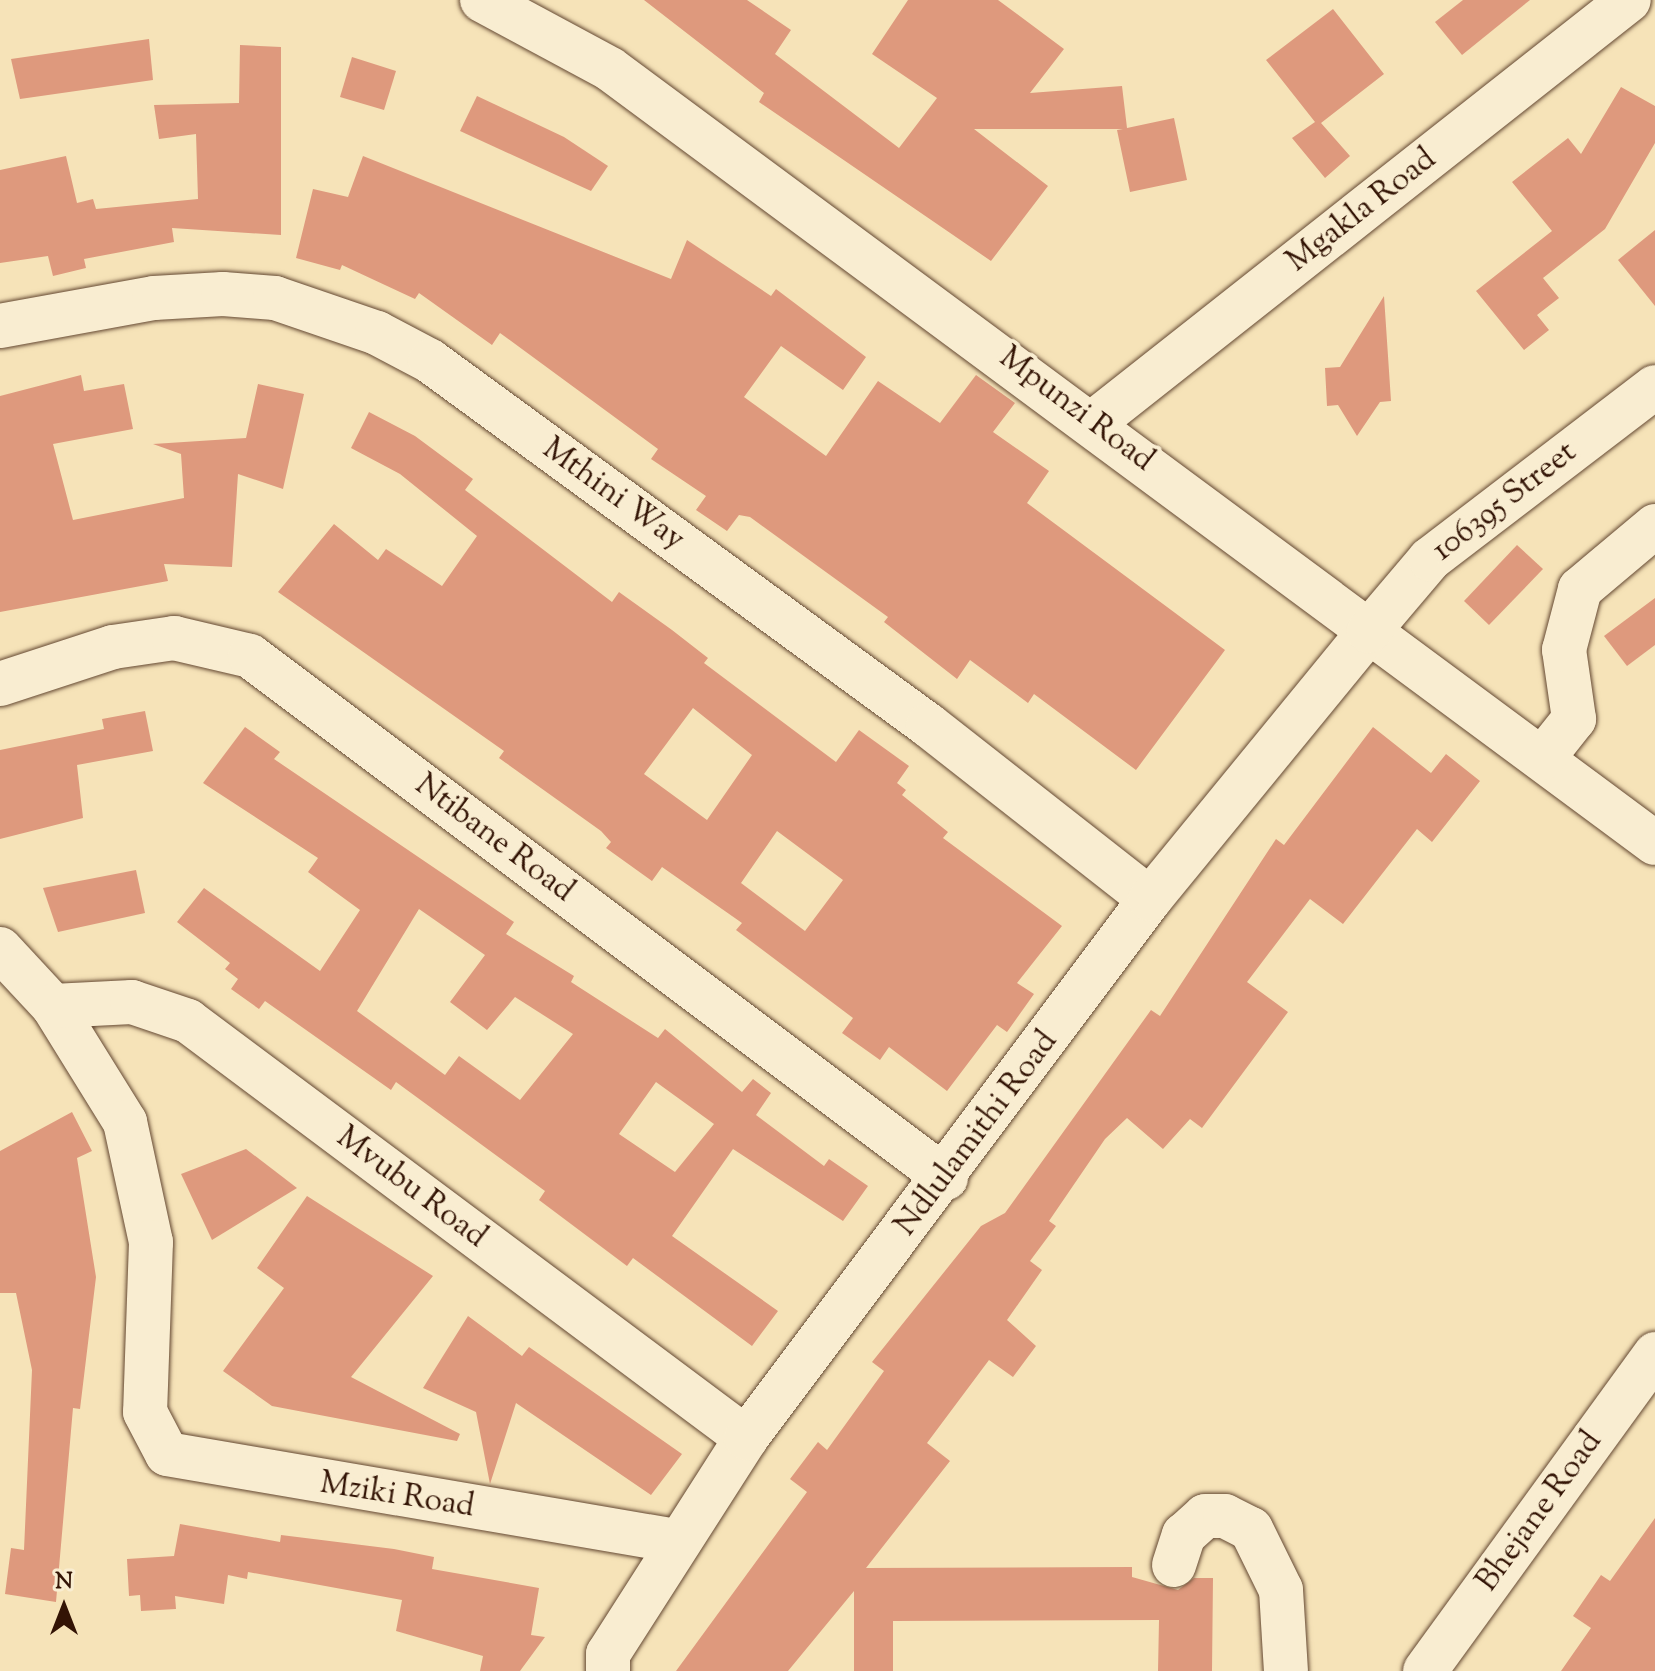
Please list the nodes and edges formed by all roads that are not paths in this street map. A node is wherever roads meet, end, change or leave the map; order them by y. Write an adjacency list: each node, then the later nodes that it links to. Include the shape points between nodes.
1 (482, 0): 5 (street, Mpunzi Road, via 610,69)
2 (1629, 0): 5 (street, Mgakla Road)
3 (0, 326): 11 (street, Mthini Way, via 154,298 223,294 275,298 377,333 430,361 903,706)
4 (1655, 387): 7 (street, 106395 Street, via 1439,550)
5 (1094, 422): 7 (street, Mpunzi Road)
6 (1655, 526): 9 (street, via 1580,589 1564,650 1574,719)
7 (1369, 631): 9 (street, Mpunzi Road); 11 (street, Ndlulamithi Road)
8 (0, 684): 14 (street, Ntibane Road, via 113,647 174,638 250,656)
9 (1543, 758): 10 (street, Mpunzi Road)
10 (1655, 843)
11 (1150, 899): 14 (street, Ndlulamithi Road)
12 (0, 949): 13 (street)
13 (53, 1006): 16 (street, Mvubu Road, via 132,1002 188,1021); 17 (street, Mziki Road, via 106,1084 137,1162 151,1242 145,1412 156,1442 182,1461)
14 (946, 1178): 16 (street, Ndlulamithi Road)
15 (1655, 1354): 21 (street, Bhejane Road)
16 (746, 1438): 17 (street, Ndlulamithi Road)
17 (676, 1541): 19 (street, Ndlulamithi Road)
18 (1174, 1565): 20 (street, via 1184,1535 1205,1516 1225,1516 1251,1529 1281,1590)
19 (608, 1663)
20 (1286, 1671)
21 (1425, 1671)

